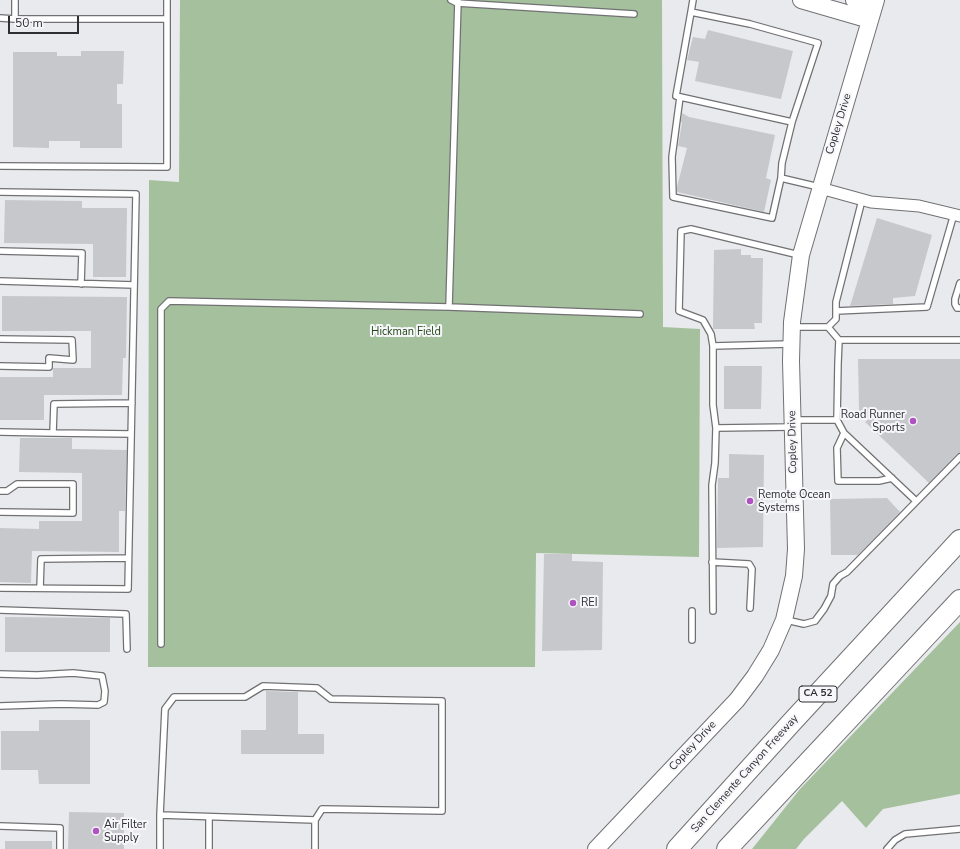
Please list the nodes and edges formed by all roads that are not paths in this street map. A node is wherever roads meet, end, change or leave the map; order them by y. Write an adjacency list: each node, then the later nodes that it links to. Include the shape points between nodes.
1 (15, 0): 12 (lane)
2 (167, 0): 13 (lane)
3 (451, 0): 7 (lane)
4 (693, 0): 9 (lane)
5 (801, 0): 8 (street)
6 (854, 0): 8 (street)
7 (458, 2): 10 (lane); 28 (lane)
8 (873, 9): 18 (street, Copley Drive)
9 (691, 12): 14 (lane, via 676,96); 15 (lane, via 750,24 818,43)
10 (634, 14)
11 (0, 18): 12 (lane)
12 (15, 19): 13 (lane)
13 (167, 19): 16 (lane, via 167,168)
14 (680, 97): 15 (lane); 17 (lane, via 672,157 673,197 772,218)
15 (792, 122): 17 (lane)
16 (0, 166)
17 (781, 178): 18 (lane)
18 (820, 188): 20 (street); 23 (street, Copley Drive)
19 (0, 192): 27 (lane, via 136,194)
20 (862, 200): 21 (street, via 919,206); 30 (lane, via 836,302)
21 (957, 215): 30 (lane, via 927,307)
22 (0, 251): 26 (lane, via 82,253)
23 (801, 255): 32 (street, Copley Drive); 38 (lane, via 691,229 681,231 679,311 703,320 711,334)
24 (0, 281): 26 (lane)
25 (960, 283): 29 (lane, via 955,299 957,308)
26 (81, 284): 27 (lane)
27 (134, 285): 40 (lane)
28 (449, 307): 31 (lane); 65 (lane, via 169,301 165,305 162,309)
29 (960, 308)
30 (836, 311): 33 (lane, via 836,319)
31 (640, 314)
32 (792, 326): 33 (lane); 37 (street, Copley Drive)
33 (828, 327): 35 (lane)
34 (0, 339): 39 (lane, via 72,340 73,360 49,358 49,367)
35 (839, 340): 36 (lane); 41 (lane)
36 (960, 340)
37 (792, 344): 38 (lane); 42 (street, Copley Drive)
38 (713, 346): 43 (lane, via 712,405)
39 (0, 366)
40 (132, 403): 45 (lane, via 54,404); 47 (lane)
41 (838, 420): 42 (lane); 46 (lane)
42 (792, 424): 43 (lane); 63 (street, Copley Drive, via 796,549 794,576)
43 (716, 428): 55 (lane, via 712,485)
44 (0, 432): 45 (lane)
45 (53, 433): 47 (lane)
46 (844, 433): 49 (lane); 49 (lane, via 836,448 838,481 879,481)
47 (131, 434): 54 (lane)
48 (960, 457): 51 (lane)
49 (892, 478): 51 (lane)
50 (0, 491): 52 (lane, via 7,491 17,484 73,484 73,512)
51 (916, 501): 63 (lane, via 833,584 831,596 815,621 804,624)
52 (0, 512)
53 (960, 540): 79 (highway, San Clemente Canyon Freeway / CA 52)
54 (128, 558): 57 (lane, via 41,559); 57 (lane, via 128,589)
55 (712, 562): 59 (lane, via 749,564 752,569); 62 (lane)
56 (0, 588): 57 (lane)
57 (40, 588)
58 (960, 600): 80 (highway)
59 (750, 608)
60 (0, 610): 66 (lane, via 126,614)
61 (692, 611): 64 (lane)
62 (713, 611)
63 (784, 620): 78 (street, Copley Drive, via 771,650 737,700)
64 (692, 640)
65 (161, 644)
66 (127, 649)
67 (0, 674): 68 (lane, via 37,676 73,673 102,676 105,691 104,702 98,705)
68 (0, 706)
69 (160, 815): 70 (lane); 71 (lane, via 165,709 174,697 245,697 263,686 317,688 331,700 442,701 442,811 322,809); 75 (lane)
70 (209, 817): 71 (lane); 76 (lane)
71 (315, 820): 77 (lane)
72 (0, 826): 74 (lane, via 60,828)
73 (960, 829): 81 (lane, via 905,834)
74 (60, 849)
75 (160, 849)
76 (209, 849)
77 (315, 849)
78 (596, 849)
79 (677, 849)
80 (727, 849)
81 (887, 849)

